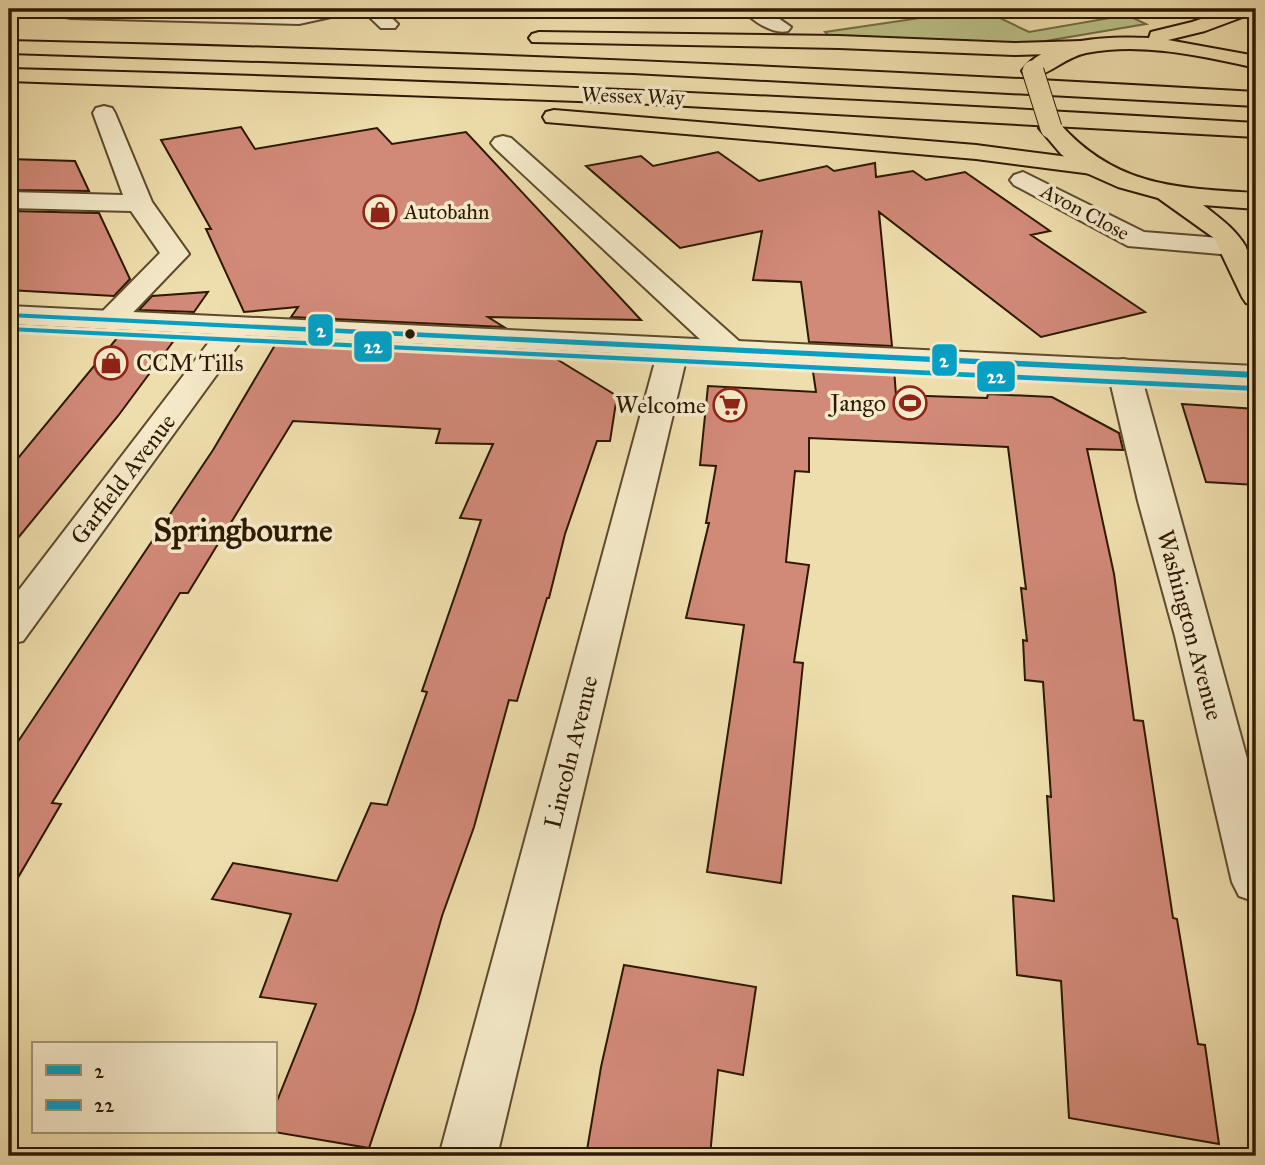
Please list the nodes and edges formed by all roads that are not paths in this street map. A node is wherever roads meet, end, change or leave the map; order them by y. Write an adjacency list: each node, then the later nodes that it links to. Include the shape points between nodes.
1 (48, 9): 2 (street, via 299,18)
2 (342, 9)
3 (370, 9): 7 (street)
4 (752, 9): 8 (street)
5 (1249, 9): 12 (main road, via 1198,27)
6 (1256, 12): 14 (main road, via 1237,28 1240,45)
7 (388, 24)
8 (781, 27)
9 (422, 38): 11 (main road)
10 (515, 38): 12 (main road, via 1014,49)
11 (9, 41)
12 (1092, 46): 14 (main road, via 1184,47); 21 (main road, bridge, via 1054,57 1033,71 1052,128)
13 (9, 47): 17 (main road, Wessex Way, via 492,60)
14 (1252, 60)
15 (9, 75): 19 (main road, Wessex Way, via 733,100)
16 (9, 84): 21 (main road, via 421,105 976,152)
17 (1256, 99)
18 (104, 113): 26 (street)
19 (1256, 130)
20 (503, 144): 33 (street)
21 (1092, 167): 23 (main road)
22 (1023, 180): 27 (street, Avon Close, via 1138,240)
23 (1154, 187): 25 (main road, via 1201,197); 27 (main road, via 1225,233)
24 (9, 200): 26 (street)
25 (1256, 201)
26 (139, 203): 30 (street, via 175,254)
27 (1232, 247): 28 (main road)
28 (1256, 297)
29 (9, 315): 30 (street)
30 (109, 320): 31 (street)
31 (237, 326): 32 (street); 36 (street, Garfield Avenue)
32 (674, 347): 33 (street); 38 (street, Lincoln Avenue)
33 (729, 349): 34 (street)
34 (1123, 368): 35 (street); 37 (street, Washington Avenue)
35 (1256, 374)
36 (9, 632)
37 (1256, 882)
38 (468, 1156)

